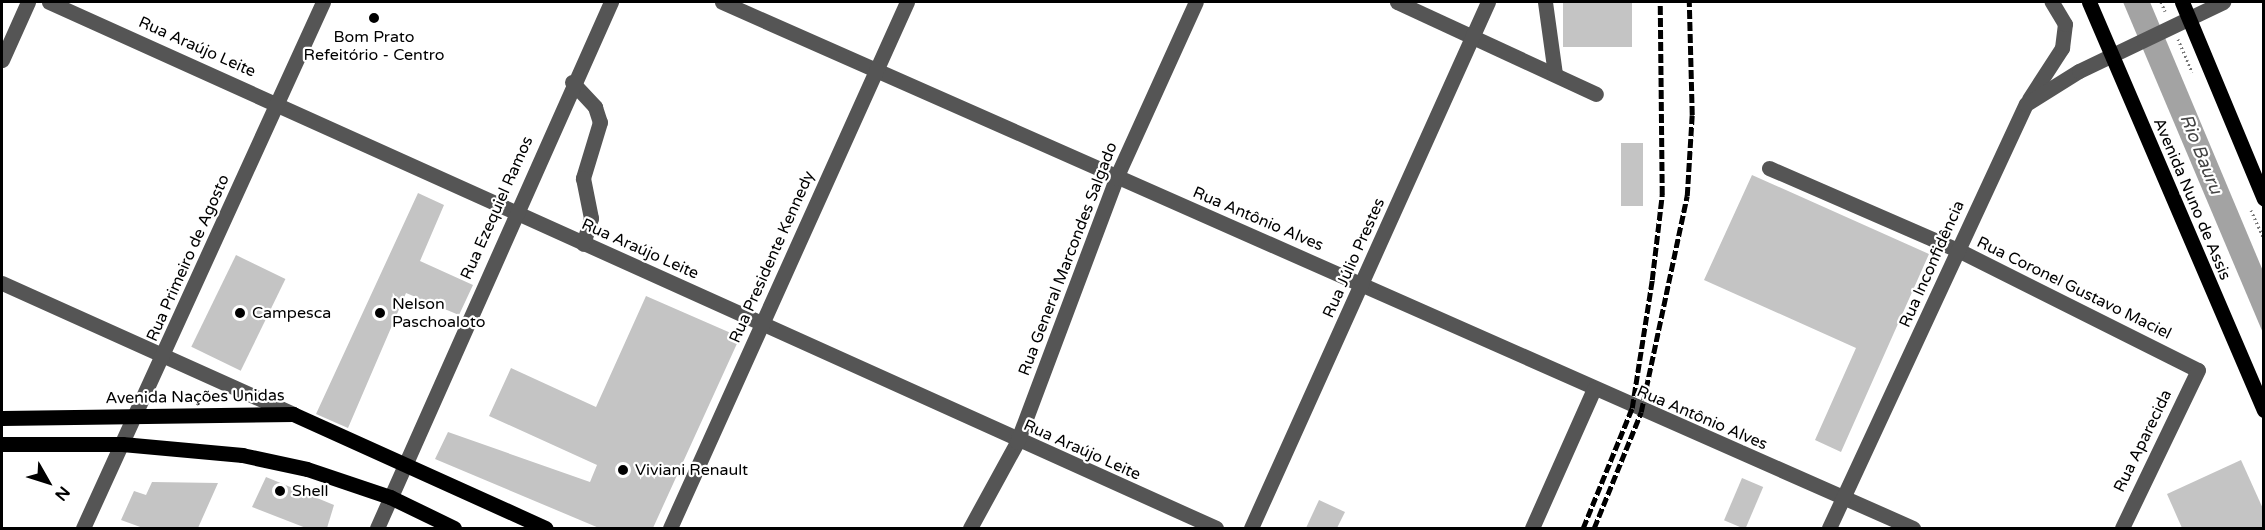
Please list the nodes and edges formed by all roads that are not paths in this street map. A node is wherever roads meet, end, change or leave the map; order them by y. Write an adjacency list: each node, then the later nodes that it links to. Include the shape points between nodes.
1 (28, 2): 18 (street)
2 (49, 2): 23 (street, Rua Araújo Leite)
3 (323, 2): 23 (street, Rua Primeiro de Agosto)
4 (611, 2): 21 (street, Rua Ezequiel Ramos)
5 (722, 2): 19 (street, Rua Antônio Alves)
6 (907, 2): 19 (street, Rua Presidente Kennedy)
7 (1196, 2): 26 (street, Rua General Marcondes Salgado)
8 (1397, 2): 16 (street)
9 (1488, 2): 16 (street, Rua Júlio Prestes)
10 (1545, 2): 20 (street)
11 (2052, 2): 24 (street, Rua Inconfidência, via 2065,24 2062,48)
12 (2089, 2): 17 (main road, Avenida Nuno de Assis)
13 (2182, 2): 15 (main road)
14 (2223, 2): 15 (street)
15 (2190, 21): 17 (street); 27 (main road)
16 (1473, 36): 20 (street); 32 (street, Rua Júlio Prestes)
17 (2112, 54): 24 (street); 37 (main road, Avenida Nuno de Assis)
18 (2, 60)
19 (878, 69): 26 (street, Rua Antônio Alves); 33 (street, Rua Presidente Kennedy)
20 (1555, 74): 22 (street)
21 (572, 82): 28 (street, Rua Ezequiel Ramos); 29 (street, via 595,107 600,122 583,178 591,218)
22 (1596, 94)
23 (277, 102): 28 (street, Rua Araújo Leite); 34 (street, Rua Primeiro de Agosto)
24 (2026, 104): 30 (street, Rua Inconfidência)
25 (1769, 168): 30 (street, Rua Coronel Gustavo Maciel)
26 (1116, 178): 32 (street, Rua Antônio Alves); 41 (street, Rua General Marcondes Salgado)
27 (2264, 199)
28 (516, 211): 29 (street, Rua Araújo Leite); 44 (street, Rua Ezequiel Ramos)
29 (583, 244): 33 (street, Rua Araújo Leite)
30 (1958, 250): 35 (street, Rua Coronel Gustavo Maciel); 46 (street, Rua Inconfidência)
31 (2, 283): 34 (street)
32 (1362, 283): 36 (street, Rua Antônio Alves); 54 (street, Rua Júlio Prestes)
33 (761, 323): 41 (street, Rua Araújo Leite); 51 (street, Rua Presidente Kennedy)
34 (165, 355): 38 (street); 39 (street, Rua Primeiro de Agosto)
35 (2198, 370): 58 (street, Rua Aparecida)
36 (1594, 389): 46 (street, Rua Antônio Alves); 55 (street)
37 (2264, 410)
38 (293, 414): 39 (main road, Avenida Nações Unidas); 44 (main road, Avenida Nações Unidas)
39 (137, 416): 40 (main road, Avenida Nações Unidas); 43 (street, Rua Primeiro de Agosto)
40 (2, 418)
41 (1017, 442): 52 (street, Rua General Marcondes Salgado); 53 (street, Rua Araújo Leite)
42 (2, 444): 43 (main road)
43 (122, 444): 45 (main road, via 242,455 307,469); 47 (street, Rua Primeiro de Agosto)
44 (404, 463): 45 (street, Rua Ezequiel Ramos); 50 (main road, Avenida Nações Unidas)
45 (390, 497): 48 (street, Rua Ezequiel Ramos); 49 (main road)
46 (1843, 498): 56 (street, Rua Inconfidência); 57 (street, Rua Antônio Alves)
47 (83, 528)
48 (377, 528)
49 (454, 528)
50 (545, 528)
51 (670, 528)
52 (970, 528)
53 (1216, 528)
54 (1251, 528)
55 (1532, 528)
56 (1829, 528)
57 (1913, 528)
58 (2122, 528)

